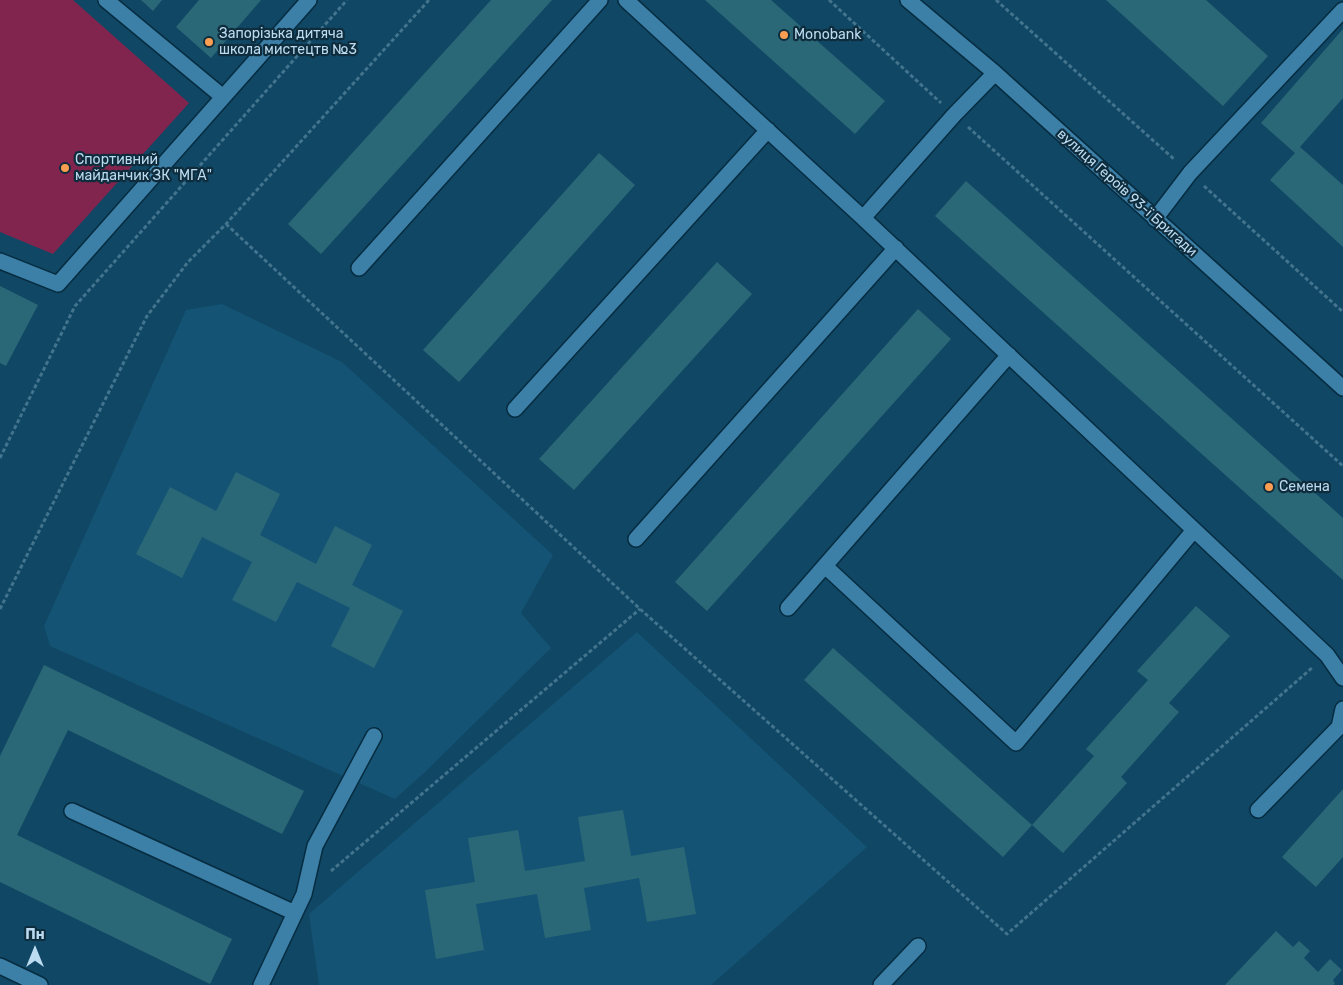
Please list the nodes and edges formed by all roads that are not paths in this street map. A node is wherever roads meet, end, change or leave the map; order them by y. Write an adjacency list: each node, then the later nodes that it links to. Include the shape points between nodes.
1 (106, 0): 8 (street)
2 (309, 0): 8 (street)
3 (600, 0): 14 (street)
4 (626, 0): 9 (street)
5 (908, 0): 7 (street, вулиця Героїв 93-ї Бригади)
6 (1343, 10): 11 (street, via 1190,173)
7 (995, 73): 10 (street); 11 (street, вулиця Героїв 93-ї Бригади)
8 (222, 97): 13 (street, via 58,284)
9 (768, 130): 10 (street); 17 (street)
10 (863, 218): 12 (street)
11 (1155, 219): 16 (street, вулиця Героїв 93-ї Бригади)
12 (896, 248): 15 (street); 19 (street)
13 (0, 261)
14 (359, 268)
15 (1009, 355): 18 (street); 20 (street)
16 (1343, 388)
17 (515, 409)
18 (1194, 530): 20 (street, via 1016,743); 22 (street, via 1327,655)
19 (636, 538)
20 (825, 566): 21 (street)
21 (788, 608)
22 (1343, 678)
23 (1343, 709): 25 (street, via 1339,727)
24 (374, 736): 27 (street, via 315,846 304,894)
25 (1258, 810)
26 (72, 811): 27 (street)
27 (295, 912): 31 (street)
28 (918, 946): 32 (street)
29 (0, 966): 30 (street)
30 (40, 985)
31 (261, 985)
32 (881, 985)

